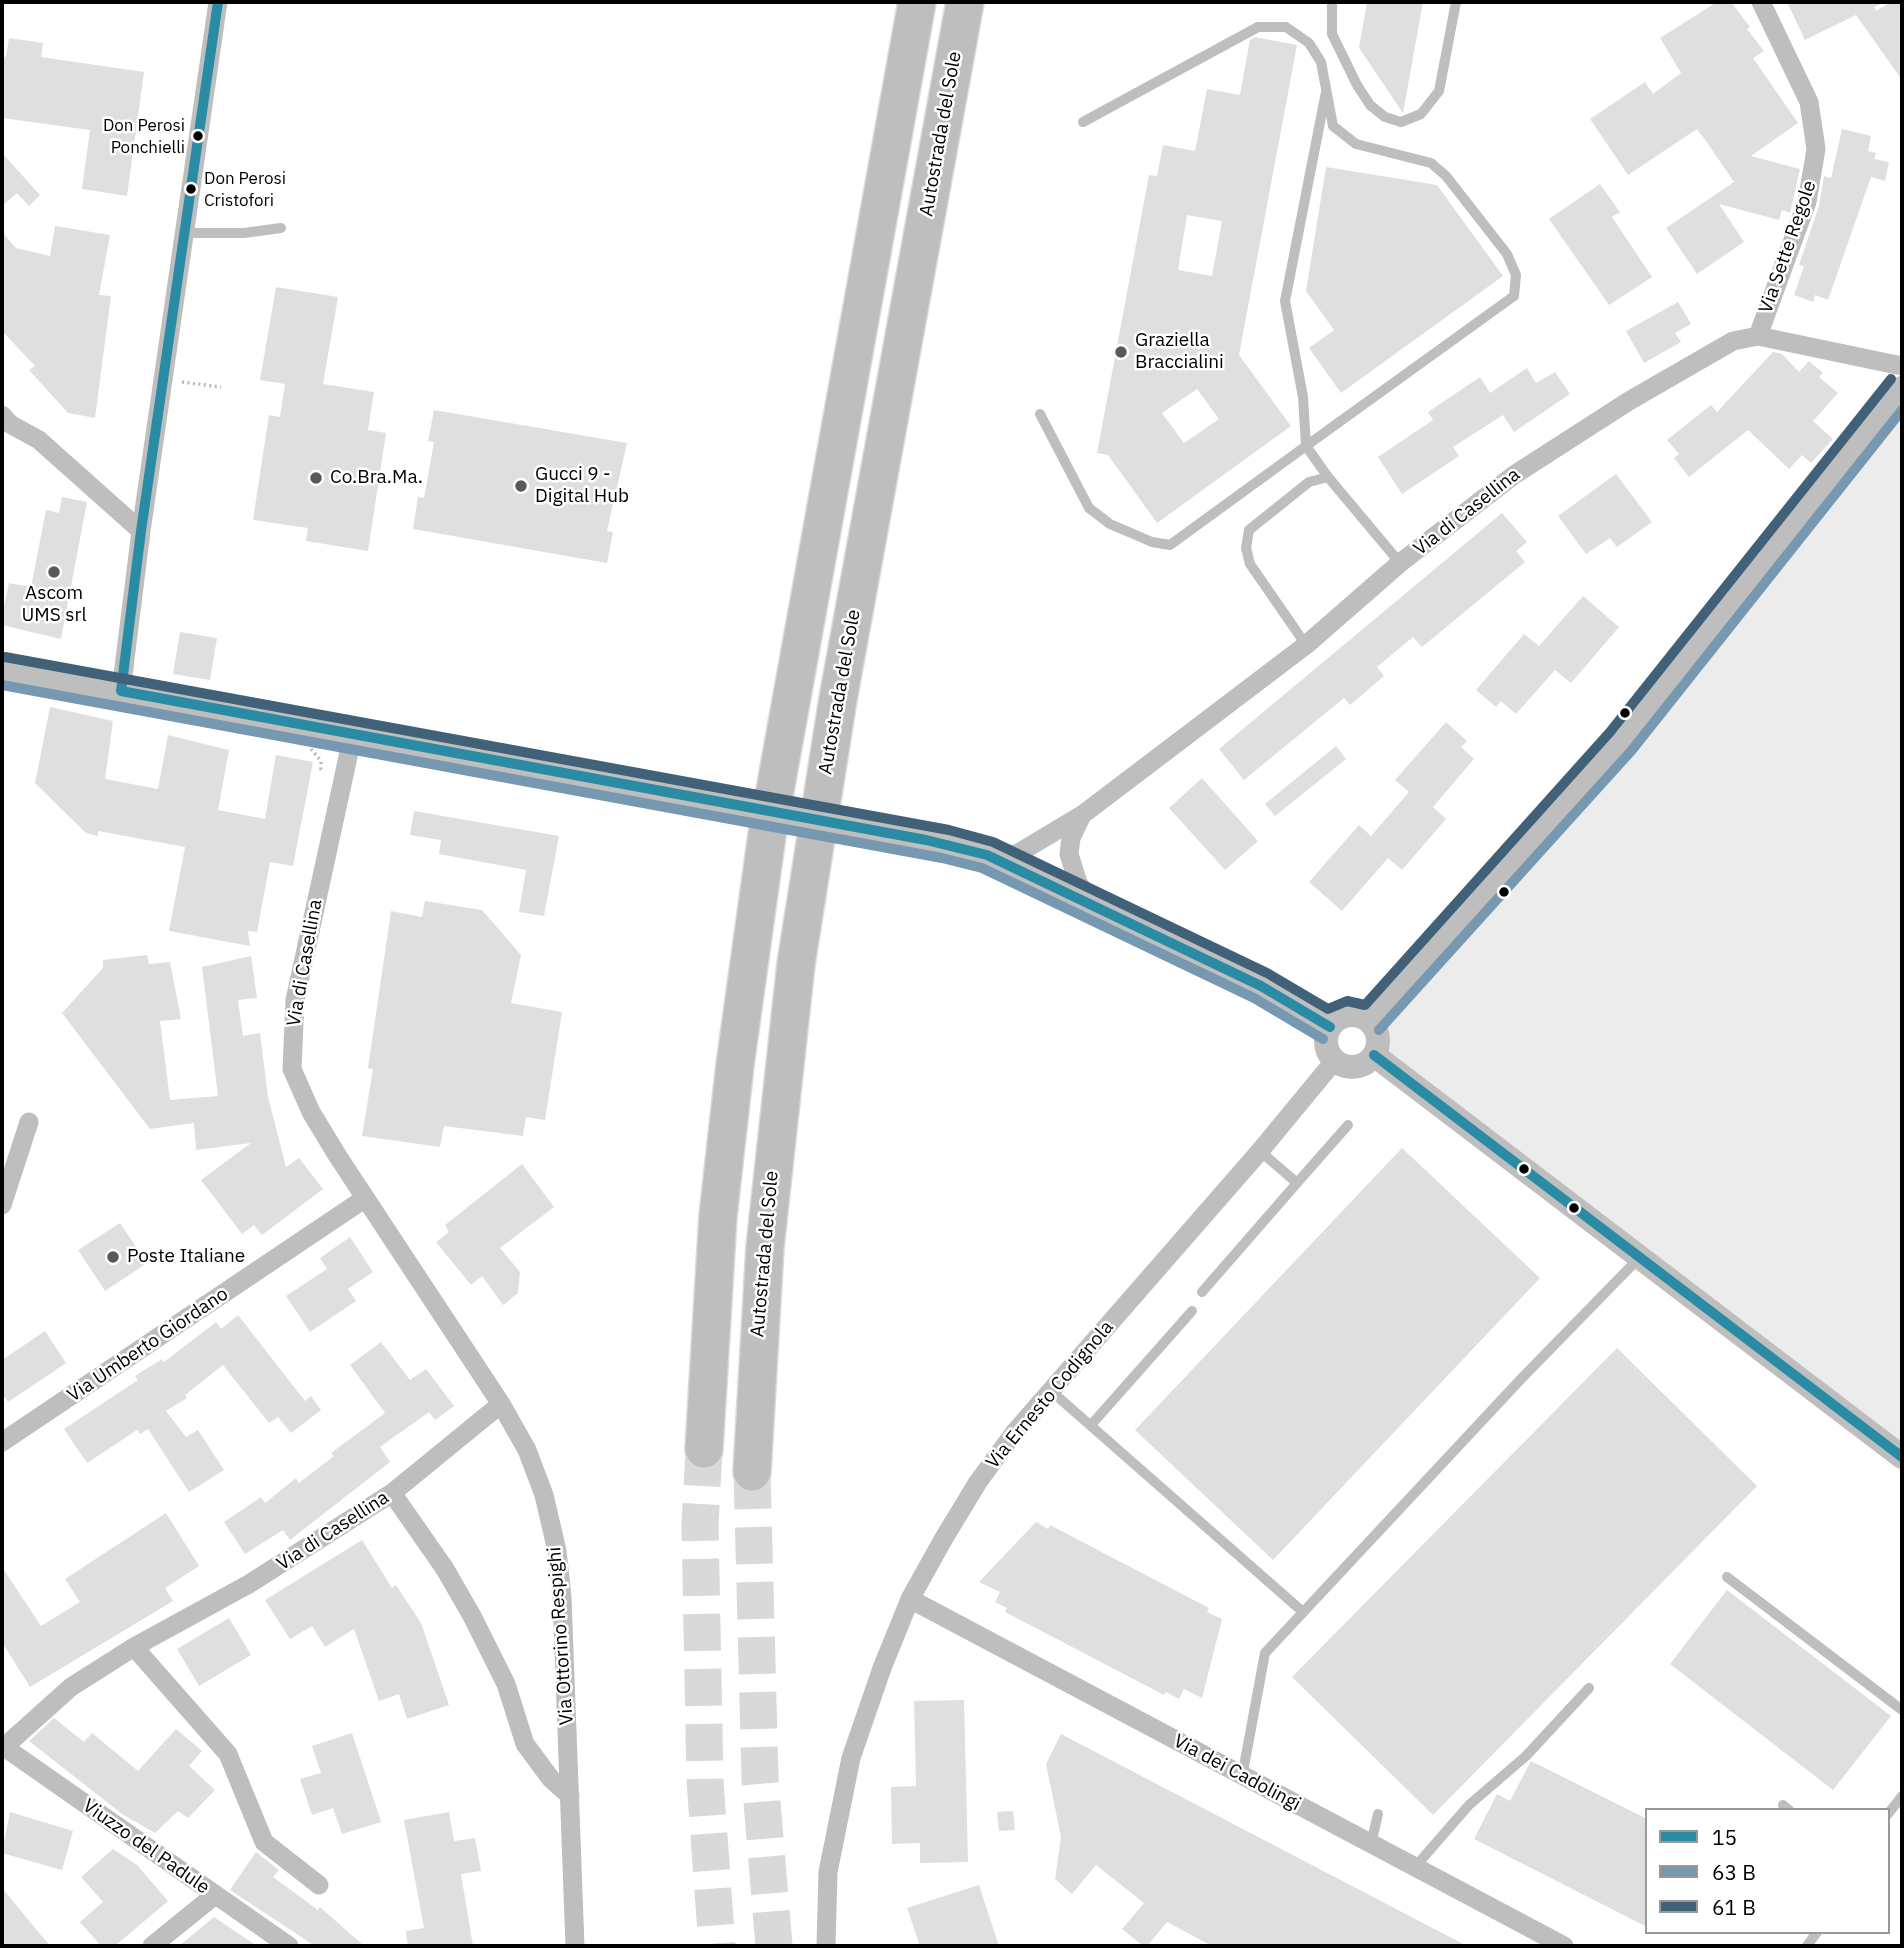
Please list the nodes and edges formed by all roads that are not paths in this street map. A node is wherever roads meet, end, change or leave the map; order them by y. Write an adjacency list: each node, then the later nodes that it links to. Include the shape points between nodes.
1 (218, 2): 10 (street)
2 (917, 2): 44 (highway, via 767,835 718,1216)
3 (965, 2): 46 (highway, Autostrada del Sole, via 838,699 796,964 765,1247)
4 (1332, 2): 5 (lane, via 1332,34 1357,85 1370,105 1401,122 1421,114 1438,91)
5 (1457, 2)
6 (1761, 2): 11 (street, Via Sette Regole, via 1809,102 1816,149 1807,202)
7 (1327, 87): 8 (lane, via 1321,62 1309,43 1286,27 1258,27); 16 (lane, via 1285,301 1303,397); 16 (lane, via 1333,125 1356,144 1431,163 1507,254 1516,275 1514,296)
8 (1083, 122)
9 (281, 228): 10 (lane)
10 (186, 233): 18 (street)
11 (1758, 336): 12 (street, Via di Casellina); 19 (street, Via di Casellina, via 1733,341 1572,436)
12 (1902, 366)
13 (1902, 388): 27 (street, via 1621,741)
14 (1040, 414): 16 (lane, via 1089,508 1110,524 1170,545)
15 (2, 415): 18 (street, via 39,440)
16 (1306, 446): 17 (lane)
17 (1328, 477): 19 (lane); 20 (lane, via 1309,482 1249,530 1246,548 1250,564)
18 (141, 531): 22 (street)
19 (1401, 563): 20 (street, Via di Casellina)
20 (1306, 645): 24 (street, Via di Casellina)
21 (2, 671): 22 (street)
22 (121, 691): 23 (street)
23 (353, 734): 25 (street, Via di Casellina, bridge); 35 (street, Via di Casellina, via 299,978 292,1056 295,1078 311,1112)
24 (1082, 816): 25 (street, Via di Casellina, via 1017,854); 26 (street, via 1069,854 1078,884)
25 (987, 855): 26 (street)
26 (1096, 908): 28 (street, via 1261,986)
27 (1369, 1021): 28 (street, via 1348,1015); 29 (street, via 1378,1037)
28 (1330, 1027): 30 (street, via 1327,1045)
29 (1374, 1055): 30 (street, via 1356,1066); 37 (street)
30 (1335, 1060): 33 (street, Via Ernesto Codignola)
31 (29, 1122): 36 (street)
32 (1348, 1125): 34 (lane)
33 (1260, 1151): 34 (lane); 40 (street, Via Ernesto Codignola)
34 (1297, 1183): 38 (lane)
35 (364, 1199): 41 (street, Via di Casellina); 43 (street, Via Umberto Giordano)
36 (2, 1205)
37 (1639, 1258): 45 (street); 50 (lane)
38 (1202, 1292)
39 (1192, 1311): 42 (lane)
40 (1051, 1391): 42 (lane); 49 (street, Via Ernesto Codignola, via 978,1482)
41 (501, 1404): 47 (street, Via di Casellina); 56 (street, Via Ottorino Respighi, via 538,1474 557,1550)
42 (1091, 1425): 50 (lane)
43 (2, 1443)
44 (704, 1449)
45 (1902, 1457)
46 (752, 1472)
47 (392, 1493): 51 (street, Via di Casellina, via 249,1584); 56 (street, via 472,1616 506,1685 525,1744)
48 (1727, 1577): 53 (lane)
49 (910, 1599): 55 (street, Via dei Cadolingi); 67 (street, Via Ernesto Codignola, via 882,1668 842,1793 828,1872)
50 (1303, 1612): 55 (lane, via 1265,1653)
51 (134, 1647): 54 (street, Via di Casellina, via 71,1687); 62 (street, via 228,1754 264,1842)
52 (1589, 1688): 61 (lane, via 1526,1756 1469,1805)
53 (1902, 1710)
54 (3, 1748): 63 (street, Viuzzo del Padule)
55 (1242, 1777): 60 (street, Via dei Cadolingi)
56 (570, 1796): 66 (street, Via Ottorino Respighi)
57 (1902, 1796): 58 (lane)
58 (1890, 1811)
59 (1378, 1814): 60 (lane)
60 (1371, 1844): 61 (street, Via dei Cadolingi)
61 (1415, 1867): 68 (street, Via dei Cadolingi)
62 (319, 1885)
63 (215, 1895): 64 (street); 65 (street, Viuzzo del Padule)
64 (152, 1946)
65 (289, 1946)
66 (575, 1946)
67 (826, 1946)
68 (1564, 1946)

